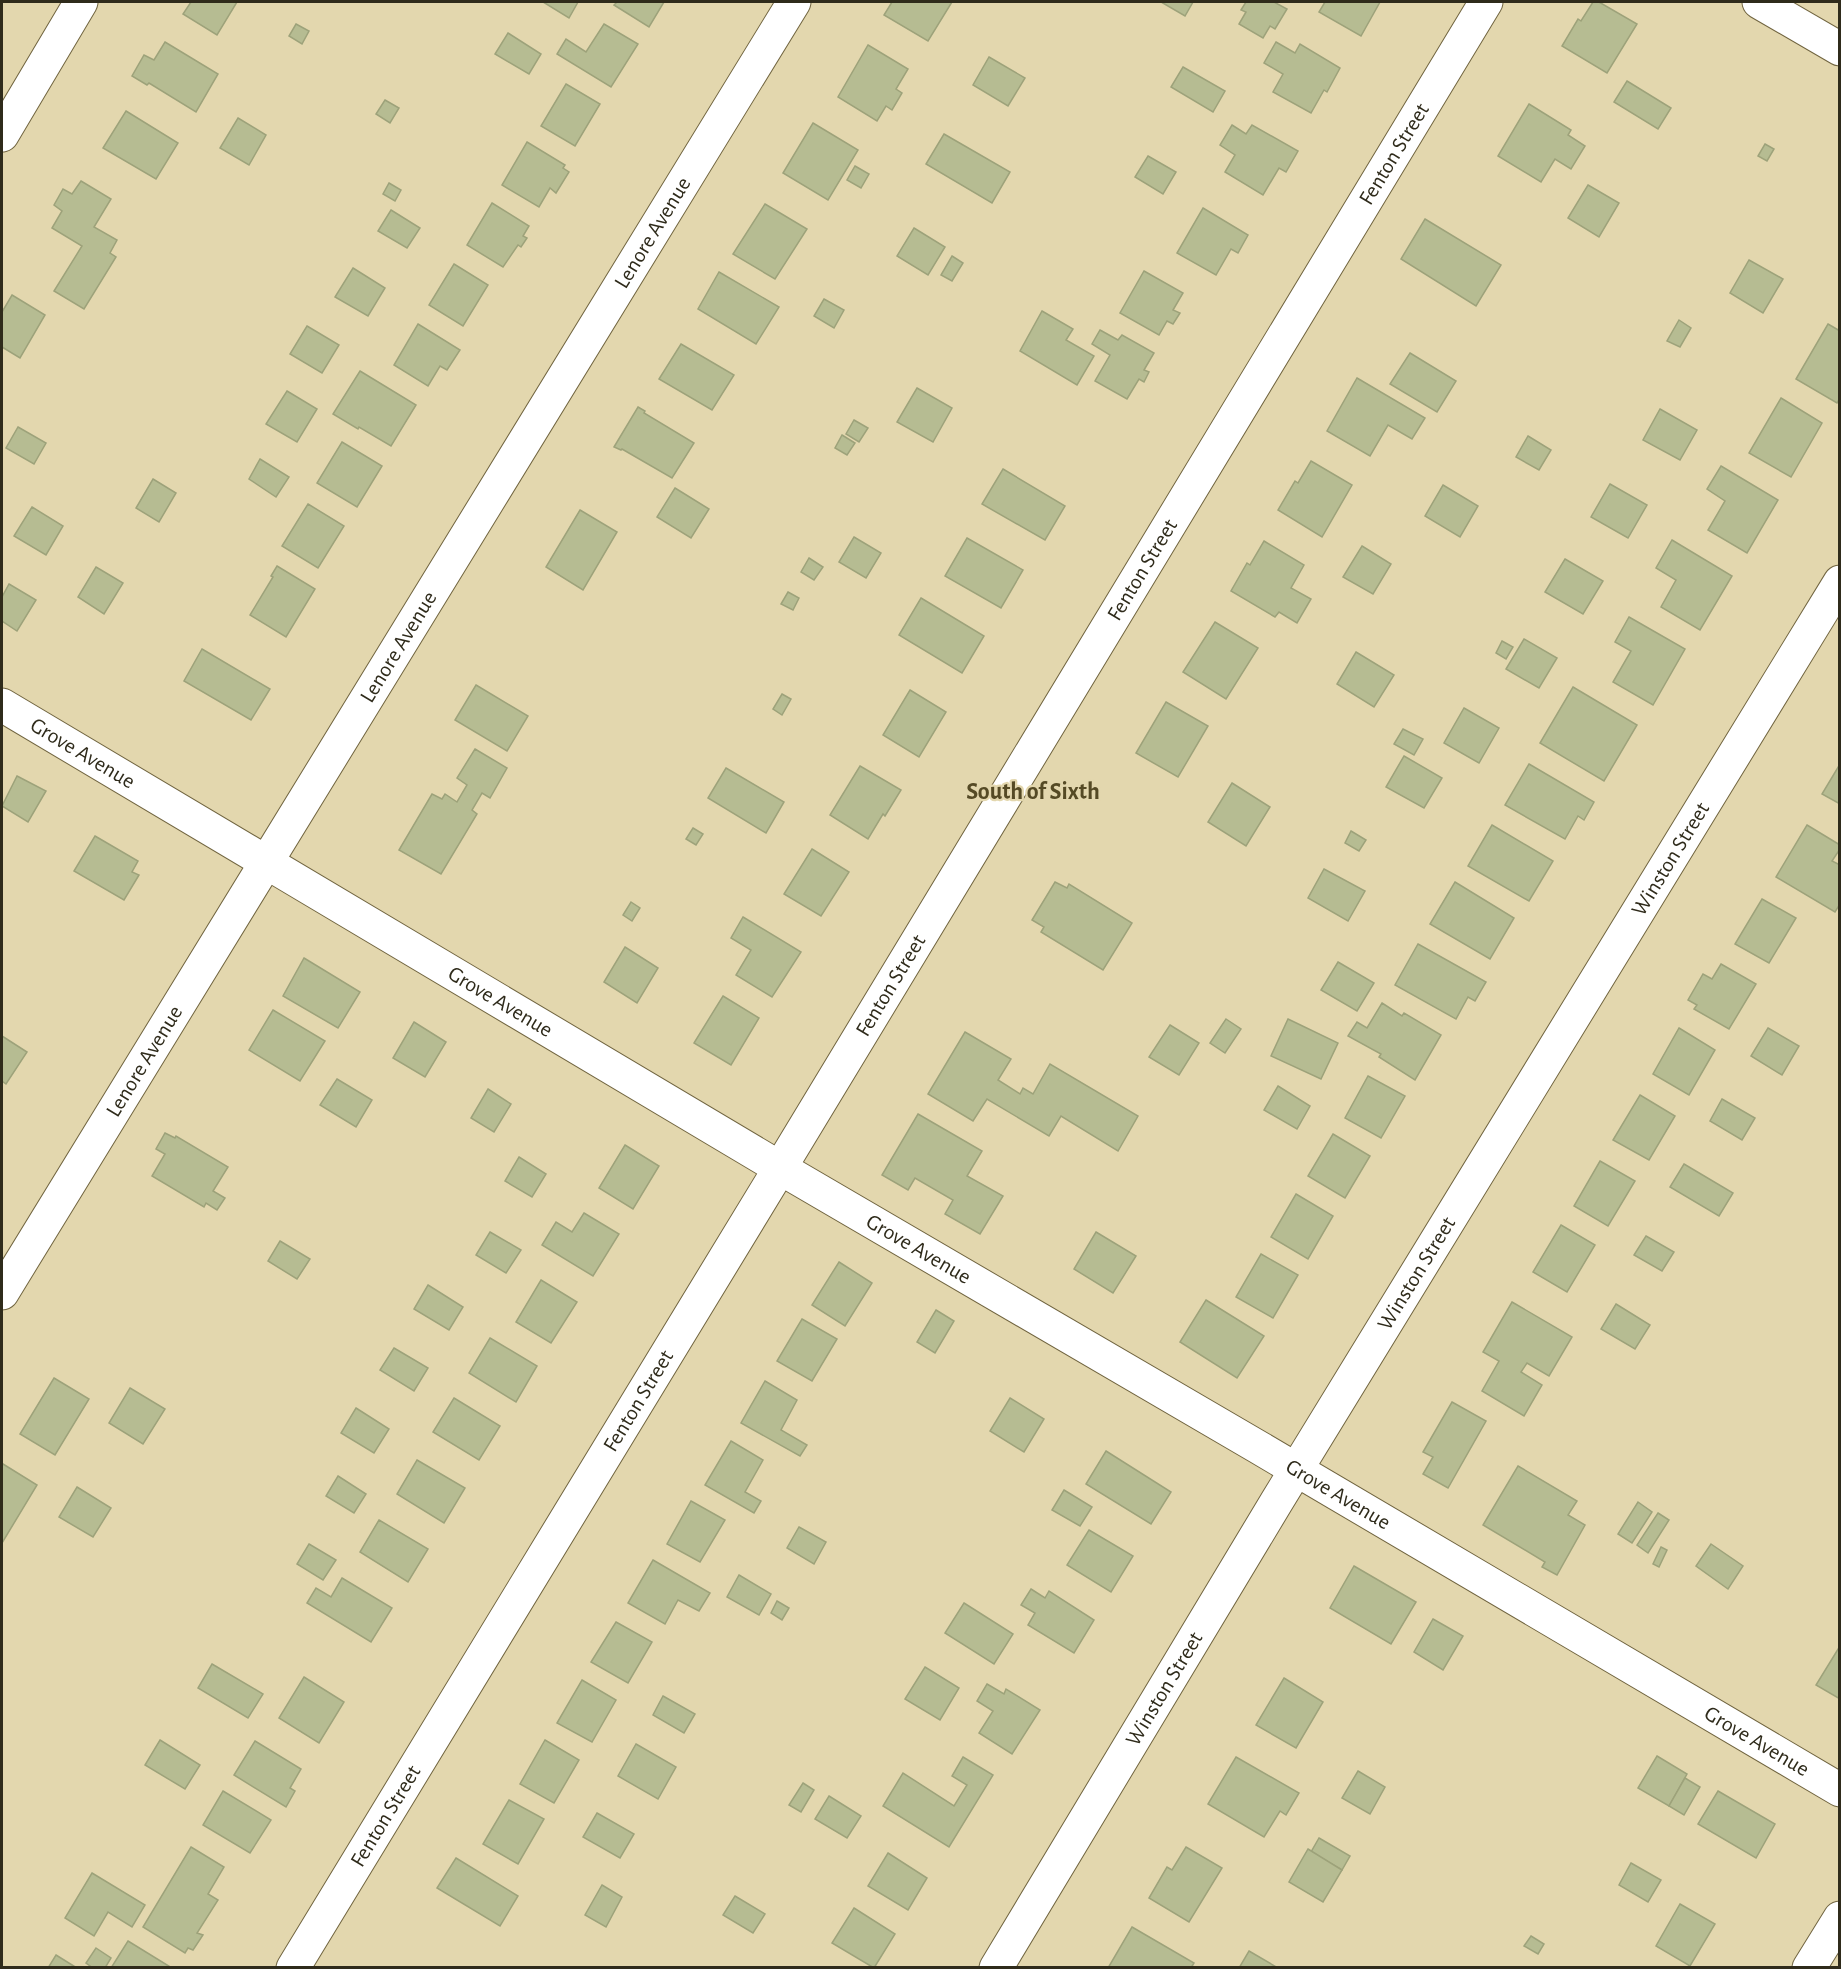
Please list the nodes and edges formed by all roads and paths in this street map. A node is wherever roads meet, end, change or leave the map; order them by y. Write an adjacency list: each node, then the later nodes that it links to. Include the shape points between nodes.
1 (81, 2): 6 (street)
2 (794, 2): 9 (street, Lenore Avenue)
3 (1486, 2): 10 (street, Fenton Street)
4 (1759, 2): 5 (street)
5 (1839, 49)
6 (2, 135)
7 (1839, 582): 12 (street, Winston Street)
8 (2, 705): 9 (street, Grove Avenue)
9 (265, 863): 10 (street, Grove Avenue); 11 (street, Lenore Avenue)
10 (780, 1168): 12 (street, Grove Avenue); 15 (street, Fenton Street)
11 (2, 1293)
12 (1297, 1470): 13 (street, Grove Avenue); 16 (street, Winston Street)
13 (1839, 1790)
14 (1839, 1918): 17 (street)
15 (293, 1968)
16 (996, 1968)
17 (1809, 1968)

